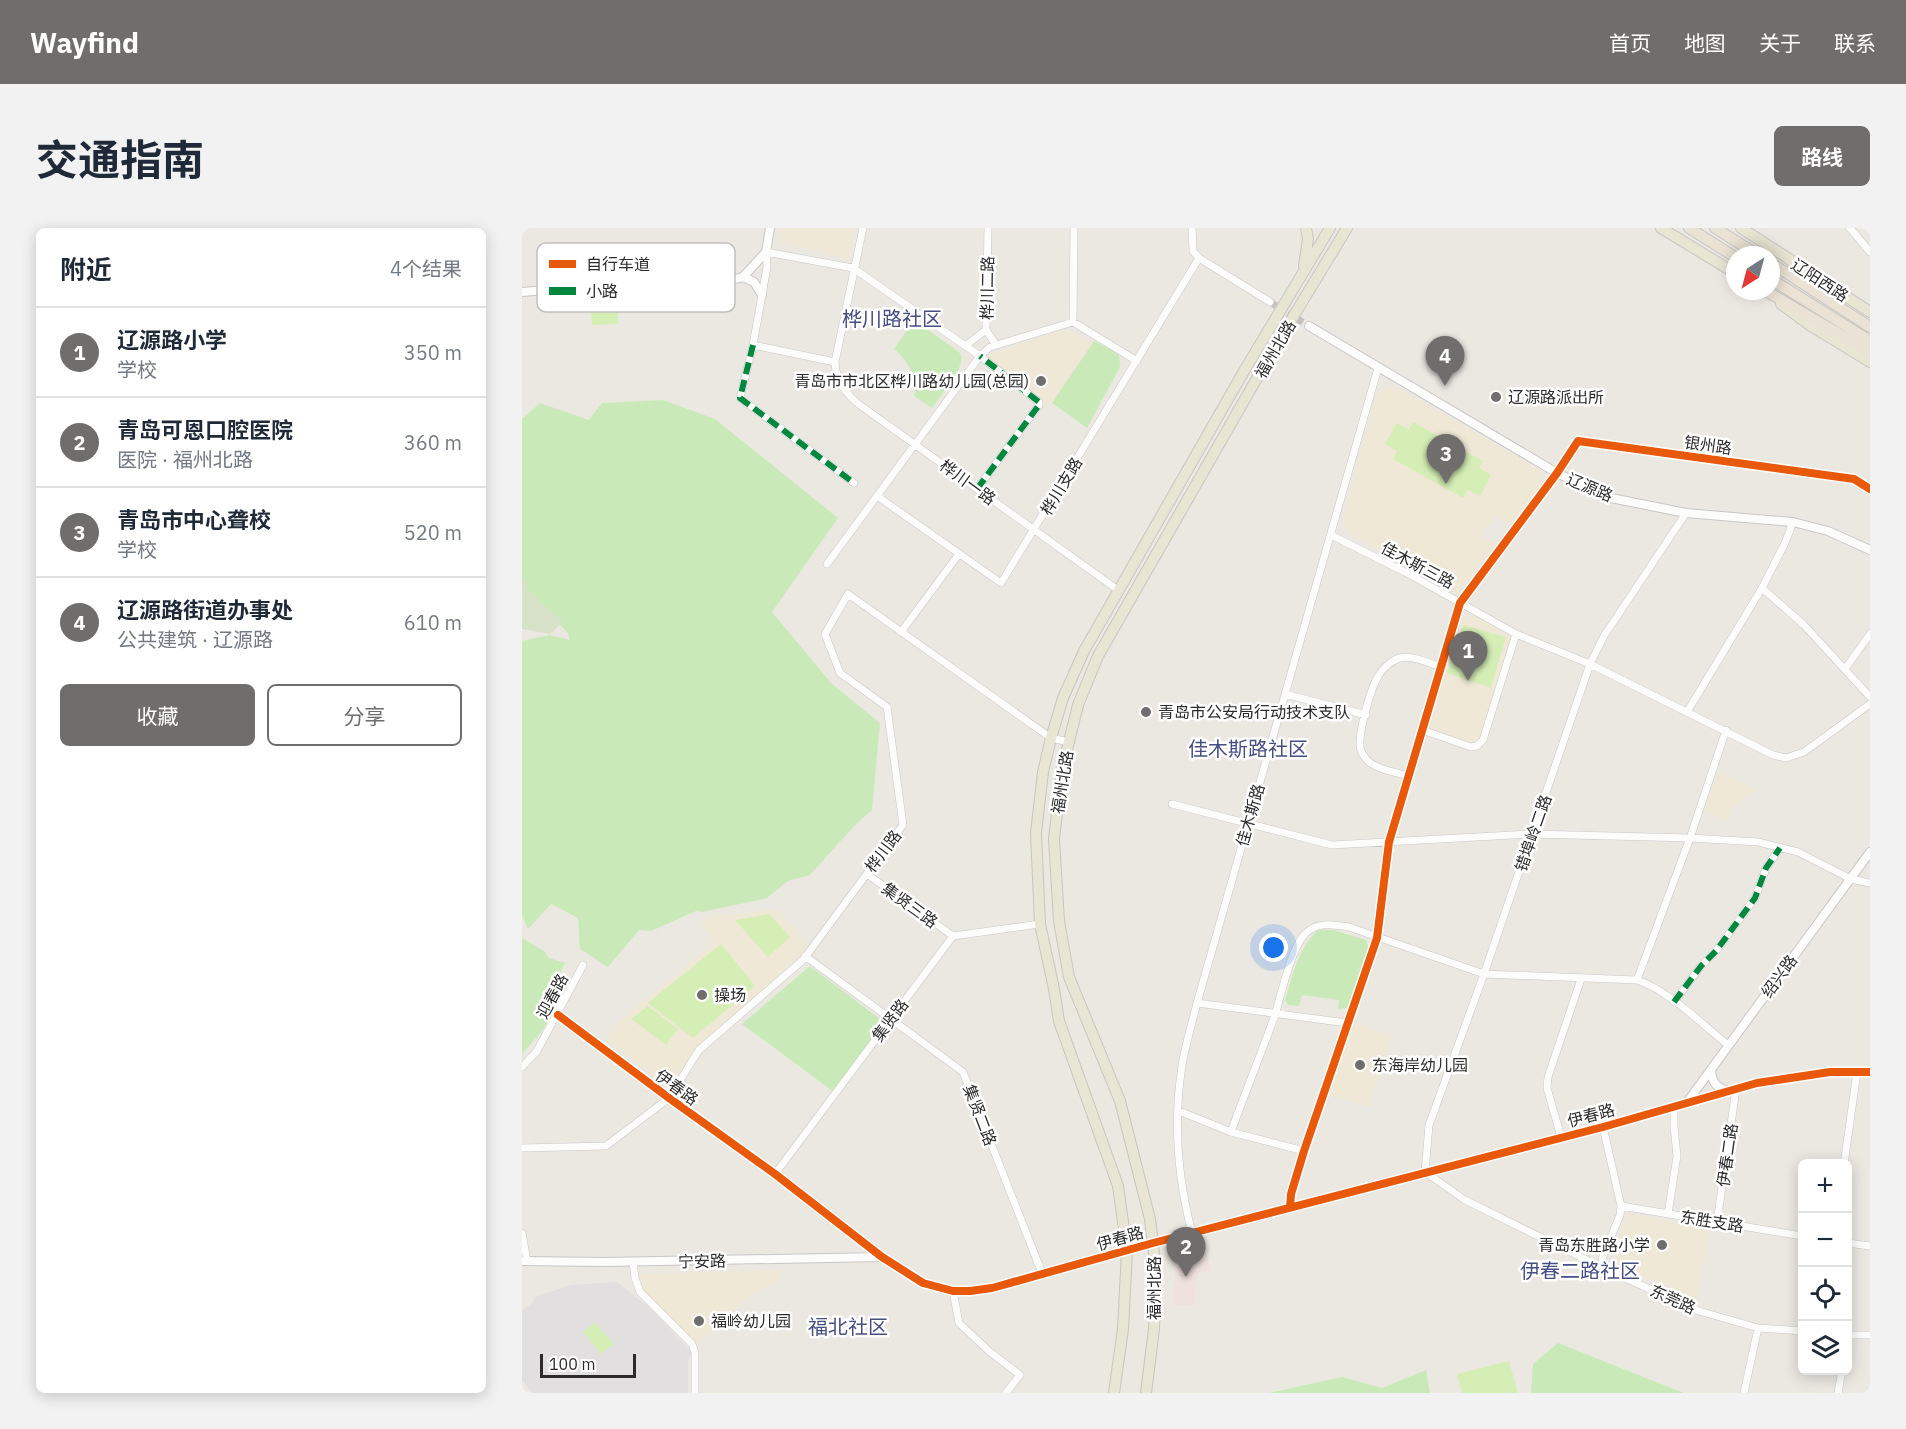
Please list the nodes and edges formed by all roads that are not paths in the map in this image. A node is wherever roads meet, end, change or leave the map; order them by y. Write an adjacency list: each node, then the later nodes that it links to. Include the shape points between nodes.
1 (770, 228): 16 (street)
2 (863, 228): 20 (street)
3 (988, 228): 38 (street, 桦川二路)
4 (1074, 228): 35 (street)
5 (1192, 228): 18 (street, via 1193,251)
6 (1306, 228): 23 (main road)
7 (1330, 228): 23 (main road, 福州北路)
8 (1661, 228): 21 (main road)
9 (1689, 228): 15 (highway)
10 (1715, 228): 14 (highway)
11 (1741, 228): 19 (main road, 辽阳西路)
12 (1850, 228): 17 (street)
13 (1348, 229): 79 (main road, 福州北路, via 1276,345 1098,656 1078,705)
14 (1744, 246)
15 (1726, 251)
16 (766, 252): 20 (street); 24 (street); 29 (street)
17 (1870, 252)
18 (1199, 258): 32 (street); 45 (street, 桦川支路)
19 (1790, 260): 33 (main road, 辽阳西路); 34 (highway, via 1814,283)
20 (854, 268): 42 (street); 46 (street)
21 (1726, 268)
22 (1780, 269): 37 (highway, 辽阳西路)
23 (1304, 272): 63 (main road, 福州北路)
24 (743, 277): 25 (street); 29 (street, via 754,282)
25 (735, 279)
26 (1780, 285): 39 (highway, 辽阳西路)
27 (537, 291): 28 (street)
28 (522, 292)
29 (762, 295): 40 (street)
30 (1780, 299): 43 (highway)
31 (1777, 300): 47 (main road)
32 (1270, 302)
33 (1870, 312)
34 (1870, 318)
35 (1072, 322): 41 (street); 45 (street)
36 (1309, 326): 48 (street, 辽源路)
37 (1870, 327)
38 (986, 330): 41 (street, 桦川二路); 42 (street)
39 (1870, 341)
40 (753, 345): 46 (street); 51 (street, via 740,398)
41 (996, 345): 44 (street)
42 (965, 346): 44 (street)
43 (1870, 352)
44 (980, 357): 49 (street); 52 (street, via 1039,405)
45 (1137, 361): 57 (street, 桦川支路)
46 (835, 362): 49 (street, 桦川一路, via 835,375 848,395)
47 (1870, 362)
48 (1378, 368): 50 (street, 辽源路); 58 (street, 佳木斯路)
49 (915, 444): 52 (street, 桦川一路); 54 (street)
50 (1557, 474): 53 (street, 银州路, via 1578,441 1854,479); 55 (street, 辽源路, via 1606,497); 64 (street)
51 (854, 483)
52 (977, 489): 57 (street, 桦川一路)
53 (1870, 489)
54 (877, 496): 60 (street, 桦川支路); 61 (street)
55 (1686, 513): 56 (street, 辽源路); 68 (street, 错埠岭二路, via 1604,636)
56 (1793, 522): 59 (street, 辽源路, via 1828,531); 62 (street)
57 (1034, 530): 60 (street, 桦川支路, via 1001,583); 63 (street, 桦川一路)
58 (1331, 535): 64 (street, 佳木斯三路); 71 (street, 佳木斯路)
59 (1870, 550)
60 (959, 554): 65 (street)
61 (827, 564)
62 (1762, 588): 70 (street); 74 (street)
63 (1118, 590): 78 (main road, 福州北路, via 1084,651)
64 (1461, 603): 66 (street, 佳木斯三路); 69 (street)
65 (901, 633): 78 (street, 桦川路); 88 (street, 桦川路, via 848,594 825,634 840,673 887,707 903,825)
66 (1516, 634): 68 (street, 佳木斯三路); 76 (street, via 1484,740 1472,747)
67 (1870, 634): 70 (street)
68 (1590, 664): 74 (street, 佳木斯三路); 83 (street, 错埠岭二路)
69 (1441, 667): 75 (street, via 1409,658 1391,662 1377,676); 76 (street)
70 (1845, 669): 72 (street)
71 (1285, 694): 75 (street); 82 (street, 佳木斯路)
72 (1870, 697)
73 (1870, 704): 77 (street, 佳木斯三路, via 1804,752 1786,758)
74 (1687, 712): 77 (street, 佳木斯三路)
75 (1366, 715): 80 (street, via 1360,750 1380,768)
76 (1422, 730): 80 (street)
77 (1726, 730): 84 (street)
78 (1051, 738): 79 (street, 桦川路); 91 (main road, 福州北路, via 1036,833)
79 (1069, 742): 130 (main road, 福州北路, via 1054,839 1059,921 1069,977 1120,1101)
80 (1408, 776): 85 (street)
81 (1172, 804): 82 (street)
82 (1248, 825): 85 (street, via 1332,845); 100 (street, 佳木斯路)
83 (1532, 834): 84 (street); 85 (street); 96 (street, 错埠岭二路)
84 (1690, 838): 86 (street, via 1758,842); 98 (street)
85 (1389, 842): 93 (street)
86 (1780, 848): 89 (street, via 1797,852); 99 (street, via 1766,868 1755,898)
87 (1870, 852): 89 (street, 绍兴路)
88 (867, 874): 92 (street, 集贤三路); 94 (street, 桦川路)
89 (1851, 879): 90 (street); 105 (street, 绍兴路)
90 (1870, 883)
91 (1040, 924): 92 (street); 133 (main road, 福州北路, via 1059,1021 1118,1186)
92 (953, 936): 103 (street, 集贤路)
93 (1377, 938): 96 (street); 101 (street, via 1331,924 1316,926 1305,933); 104 (street)
94 (805, 956): 103 (street, 集贤二路); 111 (street, 桦川路, via 699,1050)
95 (583, 965): 102 (street, 迎春路)
96 (1484, 974): 97 (street); 121 (street, 错埠岭二路, via 1429,1125)
97 (1581, 979): 98 (street); 117 (street, via 1548,1077 1547,1088)
98 (1637, 980): 99 (street)
99 (1674, 1002): 105 (street)
100 (1197, 1003): 101 (street); 114 (street, 佳木斯路, via 1182,1067)
101 (1275, 1013): 104 (street); 116 (street)
102 (558, 1015): 106 (street, 迎春路, via 537,1051); 111 (street, 伊春路)
103 (891, 1019): 122 (street, 集贤路); 138 (street, 集贤二路, via 963,1072)
104 (1347, 1023): 119 (street)
105 (1728, 1045): 107 (street, 绍兴路)
106 (522, 1067)
107 (1711, 1070): 110 (street, via 1715,1085); 112 (street, 绍兴路)
108 (1857, 1072): 109 (street, 伊春路); 110 (street, 伊春路, via 1794,1077); 120 (street)
109 (1870, 1072)
110 (1732, 1090): 112 (street, 伊春路); 126 (street, 伊春二路)
111 (669, 1098): 118 (street, 桦川路, via 606,1146); 122 (street, 伊春路)
112 (1688, 1101): 113 (street, 伊春路)
113 (1674, 1105): 115 (street, 伊春路); 125 (street, via 1677,1156)
114 (1179, 1111): 116 (street); 128 (street, 佳木斯路, via 1180,1179)
115 (1603, 1126): 117 (street, 伊春路); 123 (street)
116 (1231, 1132): 119 (street)
117 (1561, 1137): 121 (street, 伊春路)
118 (522, 1148)
119 (1304, 1150): 124 (street)
120 (1845, 1159)
121 (1425, 1173): 124 (street, 伊春路); 137 (street, 东莞路, via 1465,1200)
122 (775, 1174): 134 (street, 伊春路)
123 (1621, 1206): 125 (street, 东胜支路); 137 (street)
124 (1290, 1208): 128 (street, 伊春路)
125 (1668, 1214): 126 (street, 东胜支路)
126 (1717, 1222): 129 (street, 东胜支路)
127 (522, 1233): 135 (street)
128 (1192, 1233): 130 (street, 伊春路)
129 (1798, 1235)
130 (1153, 1243): 133 (street, 伊春路); 148 (main road, 福州北路, via 1154,1314)
131 (1852, 1243): 132 (street)
132 (1870, 1245)
133 (1127, 1251): 138 (street, 伊春路); 147 (main road, 福州北路, via 1123,1329)
134 (882, 1257): 136 (street, 宁安路); 139 (street, 伊春路, via 923,1283)
135 (524, 1261): 136 (street, 宁安路)
136 (633, 1262): 145 (street, via 640,1292 692,1344)
137 (1603, 1266): 140 (street, 东莞路, via 1699,1311)
138 (1042, 1274): 139 (street, 伊春路, via 992,1288)
139 (954, 1292): 146 (street, via 959,1323 1020,1375)
140 (1758, 1328): 141 (street, 东莞路); 149 (street)
141 (1798, 1331)
142 (1852, 1335): 143 (street)
143 (1870, 1335)
144 (1841, 1375): 150 (street)
145 (695, 1393)
146 (1006, 1393)
147 (1114, 1393)
148 (1146, 1393)
149 (1744, 1393)
150 (1838, 1393)

